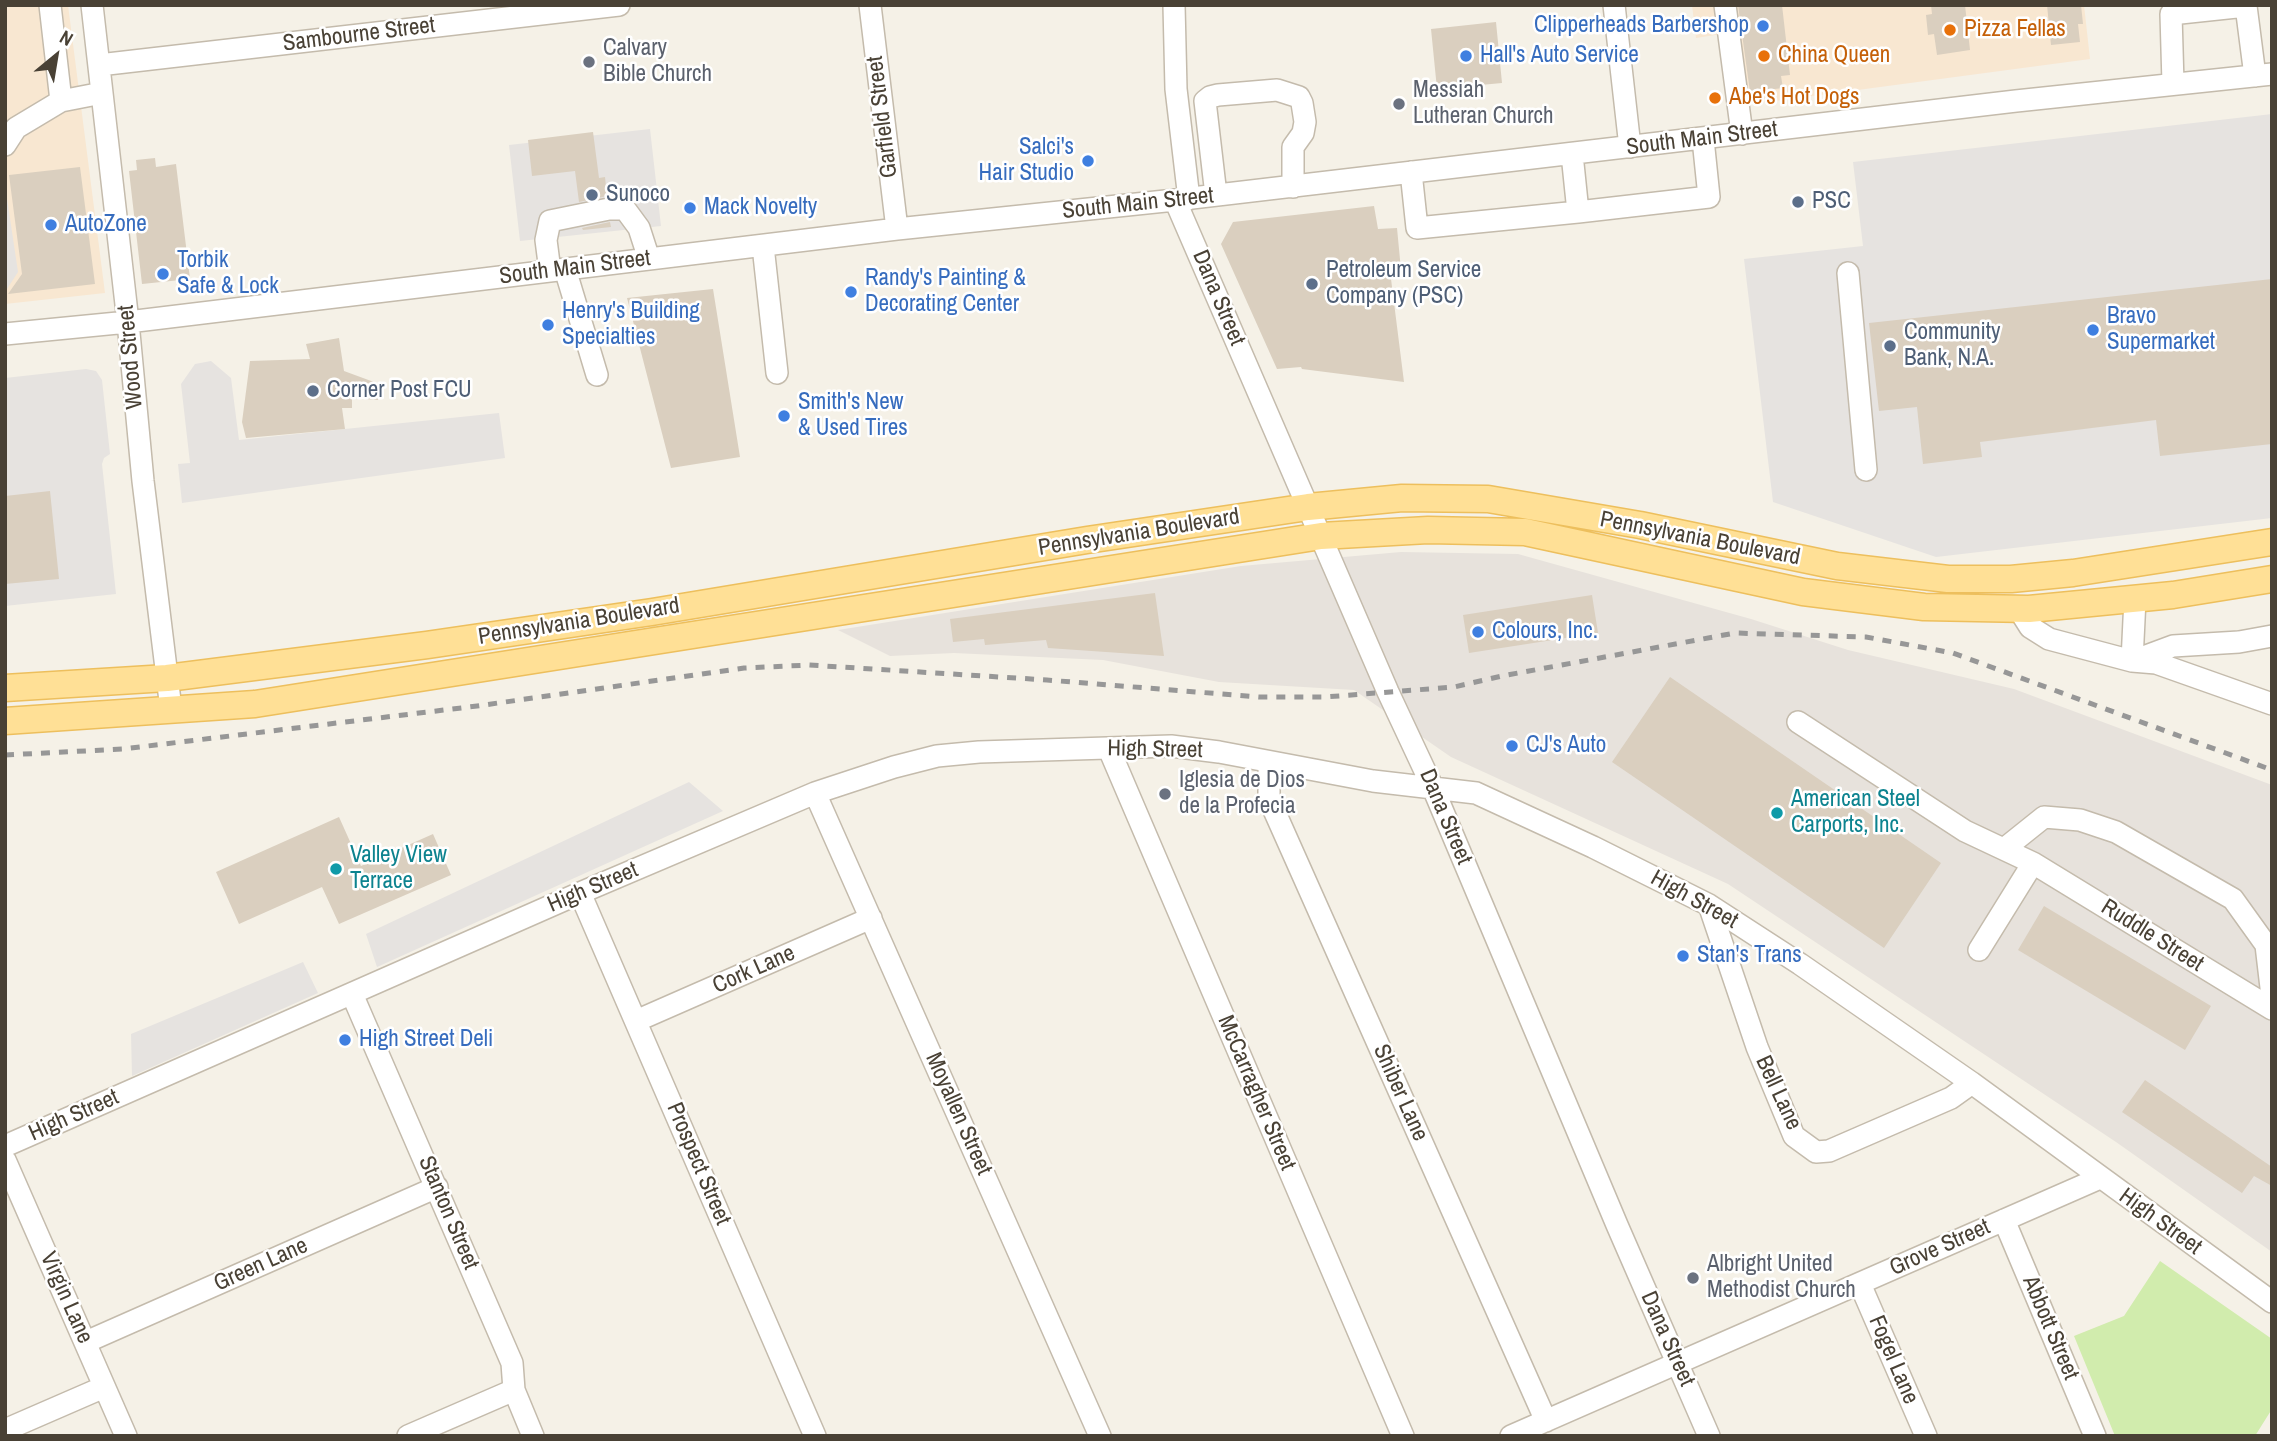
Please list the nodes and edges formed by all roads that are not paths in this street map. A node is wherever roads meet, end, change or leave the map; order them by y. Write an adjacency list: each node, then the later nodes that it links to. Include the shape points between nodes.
1 (50, 5): 14 (street)
2 (92, 5): 10 (street, Wood Street)
3 (619, 5): 10 (street, Sambourne Street)
4 (870, 5): 25 (street, Garfield Street)
5 (1174, 5): 23 (street, Dana Street)
6 (1614, 5): 18 (street)
7 (1725, 5): 15 (street)
8 (2247, 6): 9 (street); 11 (street)
9 (2170, 9): 12 (street)
10 (99, 65): 13 (street, Wood Street)
11 (2263, 75): 12 (street, South Main Street)
12 (2173, 84): 15 (street, South Main Street)
13 (102, 93): 14 (street); 30 (street, Wood Street)
14 (61, 101): 17 (street, via 16,128)
15 (1742, 134): 16 (street, South Main Street)
16 (1703, 139): 18 (street, South Main Street); 24 (street, via 1709,197)
17 (5, 145)
18 (1630, 147): 19 (street, South Main Street)
19 (1572, 154): 20 (street, South Main Street); 24 (street)
20 (1410, 172): 21 (street, South Main Street); 24 (street, via 1416,228)
21 (1293, 187): 22 (street, South Main Street); 22 (street, via 1293,147 1305,122 1299,97 1277,90 1218,95 1205,101)
22 (1216, 195): 23 (street, South Main Street)
23 (1182, 200): 25 (street, South Main Street); 35 (street, Dana Street)
24 (1578, 212)
25 (897, 229): 26 (street, South Main Street)
26 (763, 246): 27 (street, South Main Street); 32 (street)
27 (649, 259): 28 (street, South Main Street); 28 (street, via 639,228 625,209 609,209 550,221 546,240)
28 (558, 270): 30 (street, South Main Street); 33 (street)
29 (1848, 273): 34 (street)
30 (128, 322): 31 (street, South Main Street); 43 (street, Wood Street)
31 (5, 334)
32 (777, 373)
33 (597, 375)
34 (1866, 471)
35 (1308, 507): 36 (street, Dana Street); 37 (main road, Pennsylvania Boulevard, via 1402,498 1488,499 1837,566 1948,579 2073,573); 43 (main road, Pennsylvania Boulevard, via 625,616)
36 (1321, 536): 40 (main road, Pennsylvania Boulevard, via 1428,530 1525,532 1803,592 1924,607); 46 (main road, Pennsylvania Boulevard, via 255,704); 51 (street, Dana Street)
37 (2272, 542)
38 (2272, 579): 39 (main road, Pennsylvania Boulevard)
39 (2135, 599): 40 (main road, Pennsylvania Boulevard); 42 (street)
40 (2018, 608): 42 (street, via 2030,627 2049,639)
41 (2272, 636): 42 (street, via 2173,646)
42 (2133, 661): 45 (street, via 2155,663)
43 (167, 678): 44 (main road, Pennsylvania Boulevard); 46 (street, Wood Street)
44 (5, 688)
45 (2272, 704)
46 (172, 709): 47 (main road, Pennsylvania Boulevard)
47 (5, 721)
48 (1798, 722): 53 (street, Ruddle Street, via 1965,831)
49 (1110, 749): 50 (street, High Street, via 1171,746); 52 (street, High Street, via 937,757); 82 (street, McCarragher Street)
50 (1269, 762): 51 (street, High Street); 75 (street, Shiber Lane, via 1269,799)
51 (1433, 788): 56 (street, High Street, via 1476,793); 72 (street, Dana Street)
52 (815, 793): 55 (street, High Street); 57 (street, Moyallen Street)
53 (2004, 849): 54 (street, Ruddle Street); 60 (street, via 2044,817 2080,820 2116,832 2234,899 2266,945)
54 (2033, 863): 58 (street); 61 (street, Ruddle Street)
55 (580, 893): 59 (street, High Street); 62 (street, Prospect Street)
56 (1709, 905): 63 (street, High Street); 63 (street, Bell Lane, via 1757,1047 1794,1136 1816,1152 1829,1151 1951,1098)
57 (871, 918): 62 (street, Cork Lane); 81 (street, Moyallen Street)
58 (1979, 950)
59 (352, 994): 64 (street, High Street); 67 (street, Stanton Street)
60 (2272, 996)
61 (2272, 1009)
62 (636, 1021): 80 (street, Prospect Street)
63 (1972, 1083): 66 (street, High Street)
64 (5, 1146)
65 (5, 1160): 71 (street, Virgin Lane)
66 (2100, 1178): 68 (street, Grove Street); 70 (street, High Street)
67 (437, 1187): 71 (street, Green Lane); 74 (street, Stanton Street, via 512,1363)
68 (2004, 1220): 69 (street, Grove Street); 86 (street, Abbott Street)
69 (1860, 1284): 72 (street, Grove Street); 85 (street, Fogel Lane)
70 (2272, 1302)
71 (86, 1342): 73 (street, Virgin Lane)
72 (1678, 1362): 75 (street, Grove Street); 84 (street, Dana Street)
73 (104, 1387): 76 (street); 77 (street, Virgin Lane)
74 (513, 1390): 78 (street); 79 (street, Stanton Street)
75 (1546, 1421): 83 (street, Grove Street)
76 (5, 1430)
77 (127, 1436)
78 (408, 1436)
79 (533, 1436)
80 (816, 1436)
81 (1100, 1436)
82 (1403, 1436)
83 (1511, 1436)
84 (1709, 1436)
85 (1926, 1436)
86 (2095, 1436)

